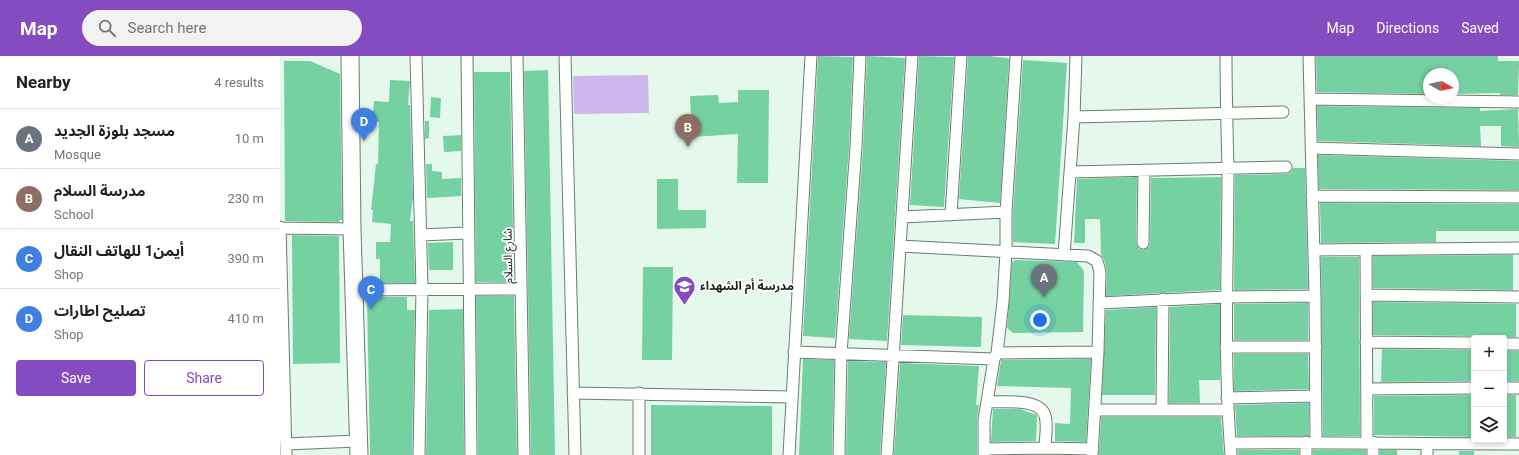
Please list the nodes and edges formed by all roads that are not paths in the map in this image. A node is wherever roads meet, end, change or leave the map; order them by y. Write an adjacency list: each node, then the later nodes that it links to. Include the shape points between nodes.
1 (350, 56): 31 (main road)
2 (416, 56): 33 (street)
3 (467, 56): 32 (street)
4 (517, 56): 43 (street, شارع السلام)
5 (565, 56): 66 (street)
6 (810, 56): 57 (street)
7 (860, 56): 59 (street)
8 (912, 56): 29 (street)
9 (961, 56): 28 (street)
10 (1016, 56): 27 (street)
11 (1076, 56): 18 (street)
12 (1226, 56): 17 (street)
13 (1309, 56): 14 (street)
14 (1310, 100): 15 (street); 19 (street)
15 (1519, 102)
16 (1283, 112): 17 (street)
17 (1226, 114): 18 (street); 22 (street)
18 (1074, 117): 24 (street)
19 (1311, 148): 20 (street); 25 (street)
20 (1519, 154)
21 (1286, 167): 22 (street)
22 (1228, 168): 23 (street); 47 (street)
23 (1144, 170): 24 (street); 34 (street)
24 (1070, 172): 40 (street)
25 (1312, 196): 26 (street); 37 (street)
26 (1519, 197)
27 (1006, 212): 28 (street); 39 (street)
28 (951, 215): 29 (street)
29 (902, 217): 35 (street)
30 (280, 227): 31 (street); 81 (street)
31 (352, 228): 44 (main road)
32 (467, 233): 33 (street); 41 (street)
33 (421, 235): 42 (street)
34 (1143, 244)
35 (900, 246): 39 (street); 60 (street)
36 (1519, 248): 38 (street)
37 (1314, 250): 38 (street); 46 (street)
38 (1366, 250): 45 (street)
39 (1006, 252): 40 (street); 61 (street, via 1003,302)
40 (1064, 255): 50 (street, via 1088,256 1097,261)
41 (468, 288): 42 (street); 43 (street); 86 (street)
42 (422, 289): 44 (street); 85 (street)
43 (521, 289): 87 (street, شارع السلام)
44 (354, 290): 79 (main road)
45 (1366, 295): 48 (street); 51 (street)
46 (1316, 296): 47 (street); 56 (street)
47 (1226, 297): 49 (street); 55 (street)
48 (1519, 297)
49 (1163, 299): 50 (street); 72 (street)
50 (1099, 303): 58 (street)
51 (1366, 342): 52 (street); 65 (street)
52 (1471, 343)
53 (1507, 344): 54 (street)
54 (1519, 344)
55 (1226, 347): 56 (street); 70 (street)
56 (1316, 347): 68 (street)
57 (794, 352): 59 (street); 69 (street)
58 (1098, 352): 61 (street); 73 (street)
59 (841, 354): 60 (street); 91 (street)
60 (894, 356): 61 (street); 92 (street)
61 (995, 356): 71 (street)
62 (1471, 388): 65 (street)
63 (1507, 388): 64 (street)
64 (1519, 388)
65 (1367, 389): 76 (street)
66 (573, 393): 67 (street); 88 (street)
67 (639, 393): 69 (street); 89 (street)
68 (1315, 396): 70 (street); 75 (street)
69 (792, 397): 90 (street)
70 (1227, 398): 74 (street)
71 (988, 402): 80 (street, via 1031,404 1040,408 1045,416); 83 (street, via 984,420)
72 (1162, 409): 73 (street); 74 (street)
73 (1095, 410): 84 (street)
74 (1228, 410): 77 (street)
75 (1311, 442): 76 (street); 77 (street); 94 (street)
76 (1370, 442): 82 (street); 95 (street)
77 (1230, 443): 93 (street)
78 (1519, 444): 82 (street)
79 (358, 448): 81 (street)
80 (1045, 448): 83 (street); 84 (street)
81 (286, 450)
82 (1427, 450)
83 (984, 452)
84 (1093, 452)
85 (418, 455)
86 (471, 455)
87 (524, 455)
88 (575, 455)
89 (639, 455)
90 (790, 455)
91 (839, 455)
92 (887, 455)
93 (1231, 455)
94 (1306, 455)
95 (1373, 455)

